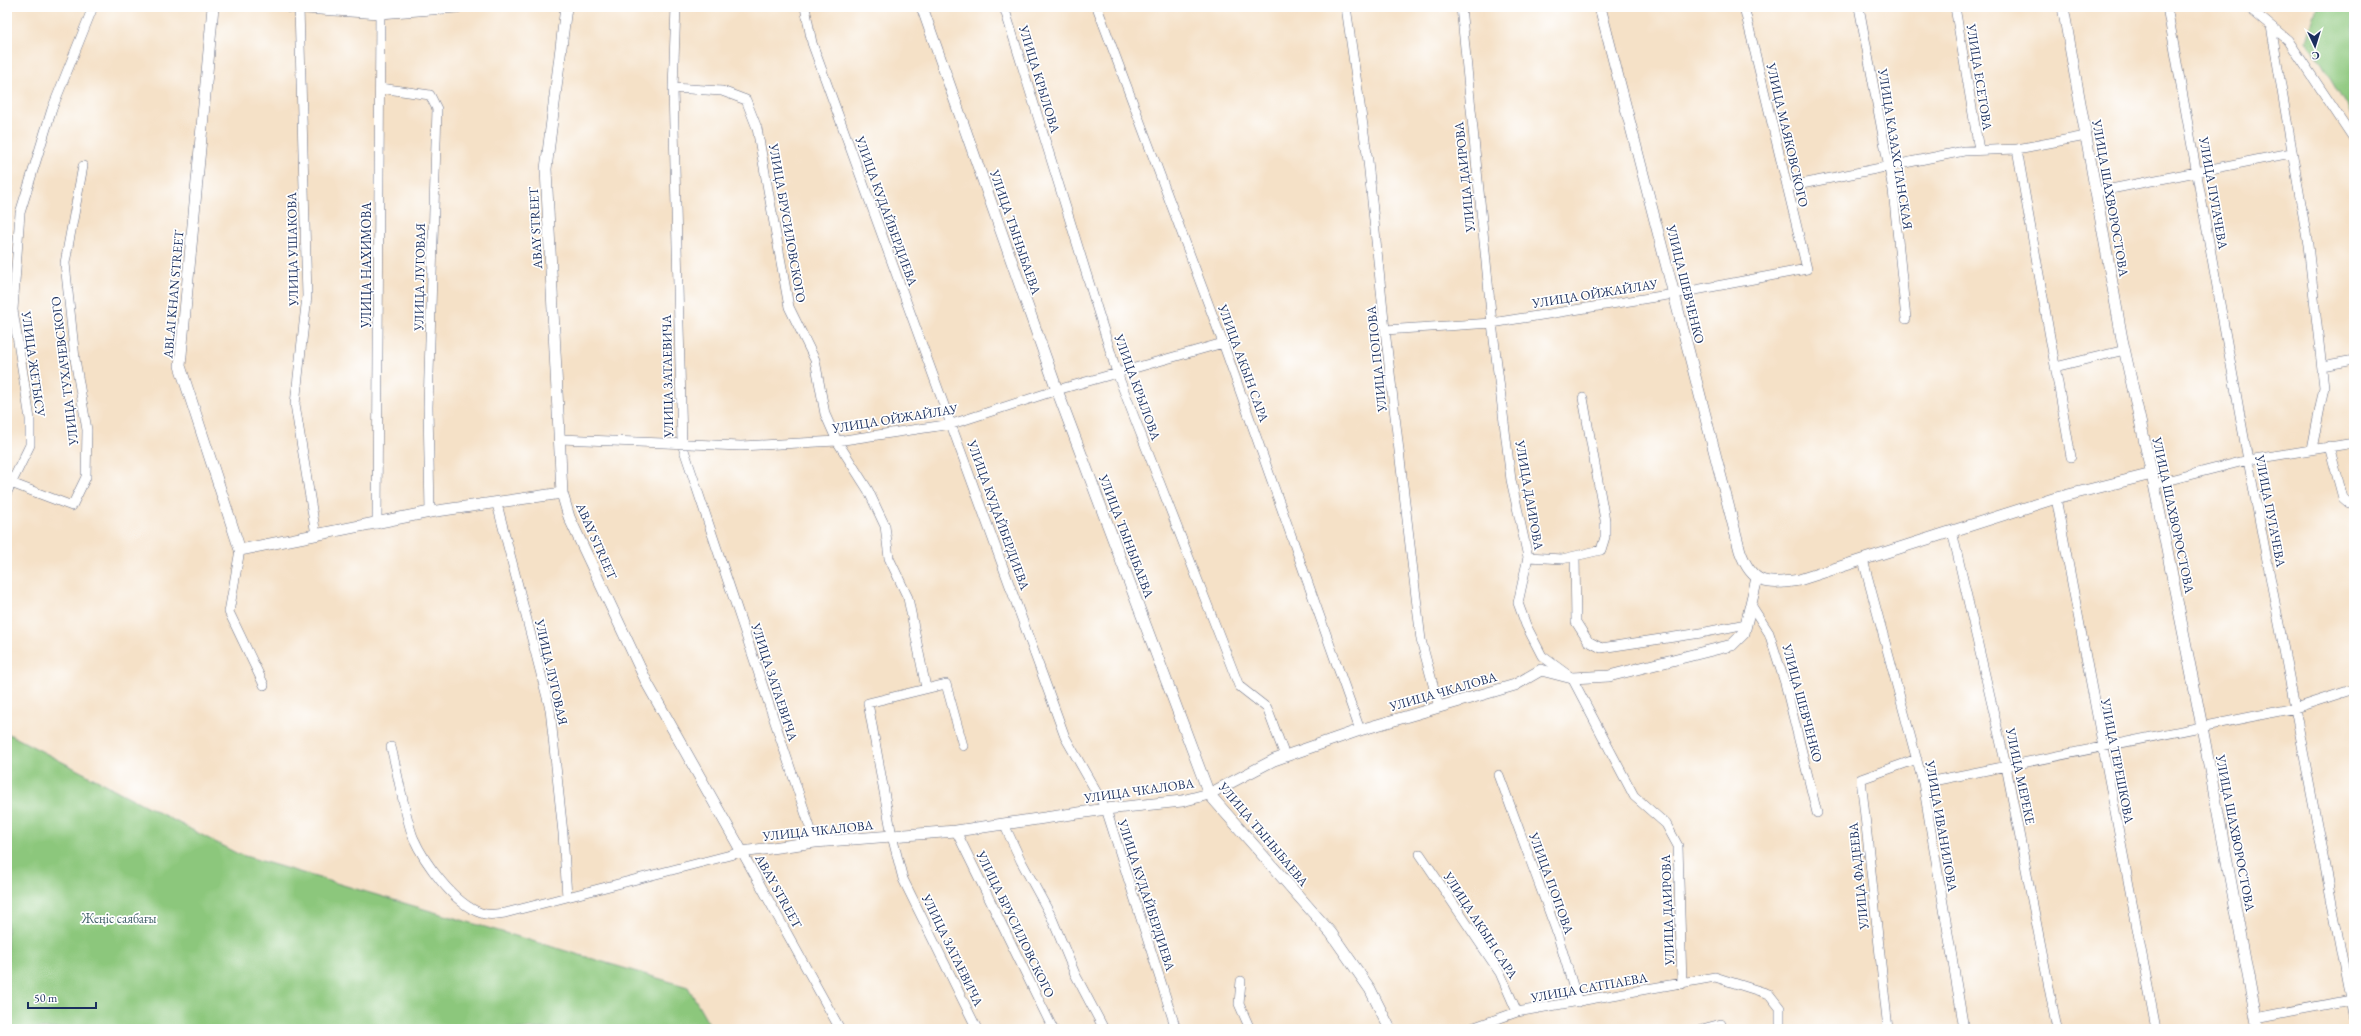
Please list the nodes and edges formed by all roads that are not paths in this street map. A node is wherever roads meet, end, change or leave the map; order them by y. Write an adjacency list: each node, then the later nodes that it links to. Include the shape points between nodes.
1 (94, 7): 57 (street, УЛИЦА ЖЕТЫСУ, via 52,109 20,213 13,310 30,419 30,444)
2 (213, 7): 67 (street, ABLAI KHAN STREET, via 180,366)
3 (294, 7): 20 (street); 66 (street, УЛИЦА УШАКОВА, via 307,296 295,404)
4 (457, 7): 20 (street)
5 (566, 7): 48 (street, ABAY STREET, via 546,169)
6 (676, 7): 23 (street, УЛИЦА ЗАТАЕВИЧА)
7 (805, 7): 47 (street, УЛИЦА КУДАЙБЕРДИЕВА, via 812,42)
8 (922, 7): 45 (street, УЛИЦА ТЫНЫБАЕВА)
9 (1004, 7): 44 (street, УЛИЦА КРЫЛОВА)
10 (1097, 7): 39 (street, УЛИЦА АКЫН САРА)
11 (1346, 7): 38 (street, УЛИЦА ПОПОВА, via 1368,161)
12 (1461, 7): 37 (street, УЛИЦА ДАИРОВА)
13 (1600, 7): 35 (street, УЛИЦА ШЕВЧЕНКО)
14 (1744, 7): 32 (street, УЛИЦА МАЯКОВСКОГО)
15 (1859, 7): 30 (street, УЛИЦА КАЗАХСТАНСКАЯ)
16 (1955, 7): 27 (street, УЛИЦА ЕСЕТОВА)
17 (2063, 7): 24 (street, УЛИЦА ШАХВОРОСТОВА)
18 (2167, 7): 31 (street, УЛИЦА ПУГАЧЕВА)
19 (2248, 7): 21 (street)
20 (380, 10): 22 (street, УЛИЦА НАХИМОВА)
21 (2271, 26): 25 (street, via 2288,40); 28 (street)
22 (380, 88): 63 (street, УЛИЦА ЛУГОВАЯ, via 430,95 437,109 428,407); 64 (street, УЛИЦА НАХИМОВА)
23 (673, 88): 49 (street, УЛИЦА БРУСИЛОВСКОГО, via 722,91 746,100 757,128 789,307 815,360 825,414); 51 (street, УЛИЦА ЗАТАЕВИЧА)
24 (2086, 136): 26 (street); 33 (street, УЛИЦА ШАХВОРОСТОВА)
25 (2354, 139)
26 (2016, 149): 27 (street); 43 (street)
27 (1979, 150): 30 (street)
28 (2292, 153): 31 (street); 42 (street, via 2308,245)
29 (83, 166): 57 (street, УЛИЦА ТУХАЧЕВСКОГО, via 65,263 75,359 87,430 86,477 72,506)
30 (1888, 166): 32 (street); 36 (street, УЛИЦА КАЗАХСТАНСКАЯ)
31 (2197, 171): 33 (street); 55 (street, УЛИЦА ПУГАЧЕВА)
32 (1787, 187): 34 (street, УЛИЦА МАЯКОВСКОГО)
33 (2096, 192): 40 (street, УЛИЦА ШАХВОРОСТОВА)
34 (1807, 268): 35 (street, УЛИЦА ОЙЖАЙЛАУ)
35 (1674, 294): 37 (street, УЛИЦА ОЙЖАЙЛАУ); 71 (street, УЛИЦА ШЕВЧЕНКО, via 1740,551 1746,567)
36 (1906, 319)
37 (1492, 322): 38 (street, УЛИЦА ОЙЖАЙЛАУ); 68 (street, УЛИЦА ДАИРОВА, via 1511,480)
38 (1385, 330): 78 (street, УЛИЦА ПОПОВА, via 1421,640)
39 (1223, 343): 44 (street, УЛИЦА ОЙЖАЙЛАУ); 81 (street, УЛИЦА АКЫН САРА)
40 (2124, 350): 43 (street); 56 (street, УЛИЦА ШАХВОРОСТОВА)
41 (2354, 360): 42 (street)
42 (2322, 366): 53 (street, via 2324,387)
43 (2055, 367): 54 (street)
44 (1117, 372): 45 (street, УЛИЦА ОЙЖАЙЛАУ); 85 (street, УЛИЦА КРЫЛОВА, via 1239,686 1267,708)
45 (1057, 390): 47 (street, УЛИЦА ОЙЖАЙЛАУ); 90 (street, УЛИЦА ТЫНЫБАЕВА)
46 (1583, 398): 69 (street, via 1605,520 1605,537 1601,550)
47 (952, 424): 49 (street, УЛИЦА ОЙЖАЙЛАУ); 91 (street, УЛИЦА КУДАЙБЕРДИЕВА, via 1065,738)
48 (560, 439): 51 (street, УЛИЦА ОЙЖАЙЛАУ); 59 (street, ABAY STREET)
49 (837, 441): 51 (street, УЛИЦА ОЙЖАЙЛАУ, via 740,446); 76 (street, УЛИЦА БРУСИЛОВСКОГО, via 868,490 885,526 888,558 908,598)
50 (2354, 443): 52 (street)
51 (682, 444): 96 (street, УЛИЦА ЗАТАЕВИЧА)
52 (2330, 446): 53 (street); 62 (street, via 2343,498)
53 (2312, 449): 55 (street)
54 (2071, 457)
55 (2248, 460): 56 (street); 79 (street, УЛИЦА ПУГАЧЕВА)
56 (2153, 479): 60 (street); 80 (street, УЛИЦА ШАХВОРОСТОВА)
57 (11, 483): 58 (street, УЛИЦА ЖЕТЫСУ)
58 (7, 492)
59 (562, 493): 61 (street); 97 (street, ABAY STREET, via 569,517 648,685)
60 (2056, 498): 65 (street); 84 (street, УЛИЦА ТЕРЕШКОВА)
61 (497, 504): 63 (street); 99 (street, УЛИЦА ЛУГОВАЯ, via 550,709 563,833)
62 (2354, 504)
63 (430, 512): 64 (street)
64 (377, 524): 66 (street)
65 (1952, 530): 70 (street); 87 (street, УЛИЦА МЕРЕКЕ)
66 (316, 536): 67 (street)
67 (240, 550): 75 (street, ABLAI KHAN STREET, via 229,612)
68 (1528, 557): 69 (street); 74 (street, УЛИЦА ДАИРОВА, via 1518,603 1542,656)
69 (1575, 557): 73 (street, via 1576,622 1588,642 1601,648)
70 (1863, 560): 71 (street, via 1784,582 1765,582); 86 (street, УЛИЦА ИВАНИЛОВА)
71 (1757, 578): 72 (street, УЛИЦА ЧКАЛОВА)
72 (1751, 605): 73 (street, УЛИЦА ЧКАЛОВА); 92 (street, УЛИЦА ШЕВЧЕНКО, via 1769,633 1785,683)
73 (1746, 624): 74 (street, УЛИЦА ЧКАЛОВА, via 1744,633 1732,645 1610,676)
74 (1572, 678): 78 (street, УЛИЦА ЧКАЛОВА, via 1541,670 1515,685); 101 (street, УЛИЦА ДАИРОВА, via 1634,796 1666,824 1678,846)
75 (264, 685)
76 (926, 688): 82 (street, via 946,684); 95 (street, via 868,703)
77 (2354, 689): 79 (street)
78 (1439, 707): 81 (street, УЛИЦА ЧКАЛОВА)
79 (2295, 708): 80 (street); 102 (street, УЛИЦА ПУГАЧЕВА)
80 (2202, 727): 84 (street); 107 (street, УЛИЦА ШАХВОРОСТОВА)
81 (1360, 730): 85 (street, УЛИЦА ЧКАЛОВА)
82 (962, 746)
83 (391, 748): 99 (street, УЛИЦА ЧКАЛОВА, via 413,836 436,875 458,899 480,913 490,915)
84 (2102, 748): 87 (street); 121 (street, УЛИЦА ТЕРЕШКОВА)
85 (1285, 756): 90 (street, УЛИЦА ЧКАЛОВА)
86 (1917, 759): 89 (street, УЛИЦА ИВАНИЛОВА); 118 (street, УЛИЦА ФАДЕЕВА, via 1861,779)
87 (2006, 766): 89 (street); 120 (street, УЛИЦА МЕРЕКЕ)
88 (1499, 774): 103 (street, УЛИЦА ПОПОВА, via 1556,930)
89 (1923, 784): 119 (street, УЛИЦА ИВАНИЛОВА)
90 (1209, 794): 91 (street, УЛИЦА ЧКАЛОВА, via 1182,801); 114 (street, УЛИЦА ТЫНЫБАЕВА, via 1331,933 1370,989)
91 (1106, 809): 93 (street, УЛИЦА ЧКАЛОВА); 112 (street, УЛИЦА КУДАЙБЕРДИЕВА)
92 (1817, 813)
93 (1004, 824): 94 (street, УЛИЦА ЧКАЛОВА); 111 (street)
94 (956, 831): 95 (street, УЛИЦА ЧКАЛОВА); 110 (street, УЛИЦА БРУСИЛОВСКОГО)
95 (892, 836): 96 (street, УЛИЦА ЧКАЛОВА); 109 (street, УЛИЦА ЗАТАЕВИЧА, via 903,879)
96 (815, 842): 97 (street, УЛИЦА ЧКАЛОВА)
97 (742, 852): 99 (street, УЛИЦА ЧКАЛОВА); 108 (street, ABAY STREET)
98 (1420, 854): 104 (street, УЛИЦА АКЫН САРА, via 1500,973)
99 (566, 897)
100 (1241, 981): 113 (street, via 1239,1004)
101 (1682, 984): 103 (street, УЛИЦА САТПАЕВА); 117 (street, УЛИЦА САТПАЕВА, via 1715,977 1769,994 1780,1008)
102 (2350, 1000): 105 (street, УЛИЦА ПУГАЧЕВА); 107 (street)
103 (1578, 1002): 104 (street, УЛИЦА САТПАЕВА)
104 (1517, 1012): 115 (street, УЛИЦА САТПАЕВА)
105 (2354, 1020)
106 (1721, 1024): 116 (street)
107 (2257, 1024)
108 (840, 1029)
109 (977, 1029)
110 (1053, 1029)
111 (1104, 1029)
112 (1176, 1029)
113 (1250, 1029)
114 (1390, 1029)
115 (1469, 1029)
116 (1702, 1029)
117 (1780, 1029)
118 (1888, 1029)
119 (1964, 1029)
120 (2057, 1029)
121 (2156, 1029)

